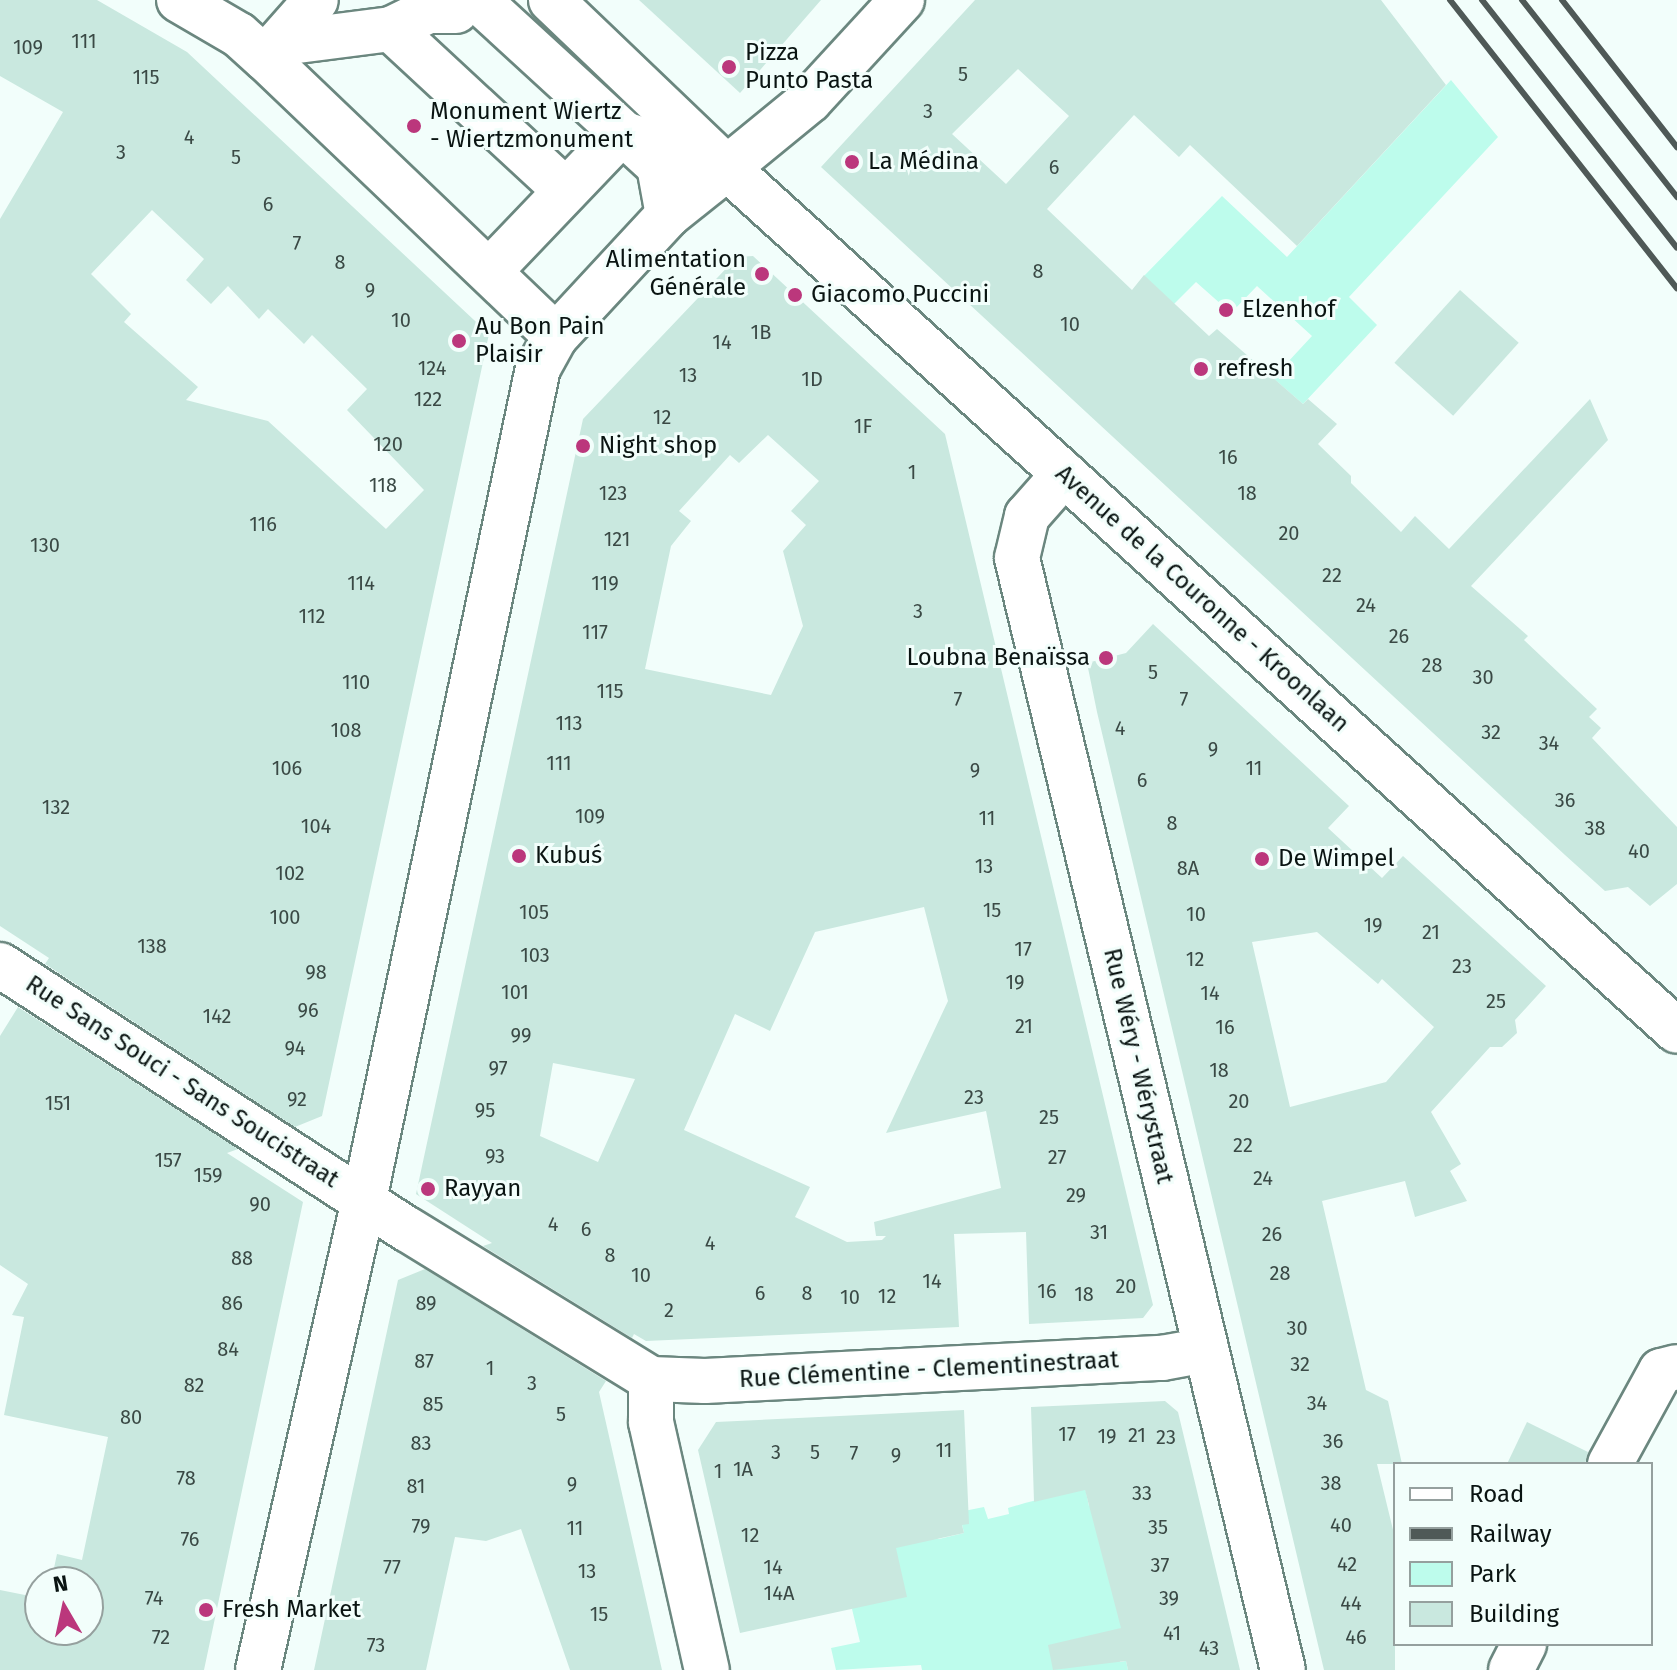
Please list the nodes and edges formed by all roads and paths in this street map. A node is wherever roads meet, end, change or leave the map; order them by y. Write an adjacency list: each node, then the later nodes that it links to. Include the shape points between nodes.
1 (179, 0): 7 (street, via 239,35)
2 (316, 0): 7 (street)
3 (551, 0): 9 (street, Avenue de la Couronne - Kroonlaan)
4 (902, 0): 9 (street, via 810,100)
5 (467, 6): 6 (street, via 428,11); 8 (street)
6 (391, 29): 7 (street); 10 (street)
7 (278, 50): 13 (street)
8 (607, 148): 9 (street); 10 (street); 11 (street, via 659,166)
9 (727, 168): 11 (street); 14 (street, Avenue de la Couronne - Kroonlaan)
10 (566, 191): 12 (street)
11 (668, 215): 13 (street)
12 (502, 258)
13 (556, 336): 17 (street, via 538,368)
14 (1064, 474): 16 (street, Avenue de la Couronne - Kroonlaan); 18 (street, Rue Wéry - Wérystraat, via 1027,516 1017,558)
15 (0, 965): 17 (street, Rue Sans Souci - Sans Soucistraat)
16 (1677, 1031)
17 (364, 1200): 20 (street, Rue Sans Souci - Sans Soucistraat); 23 (street)
18 (1206, 1350): 20 (street, Rue Clémentine - Clementinestraat, via 1162,1358 705,1381); 25 (street, Rue Wéry - Wérystraat)
19 (1677, 1367): 21 (street, via 1661,1371)
20 (651, 1379): 24 (street, via 651,1422)
21 (1611, 1462)
22 (1523, 1646): 26 (street)
23 (258, 1670)
24 (707, 1670)
25 (1283, 1670)
26 (1511, 1670)

